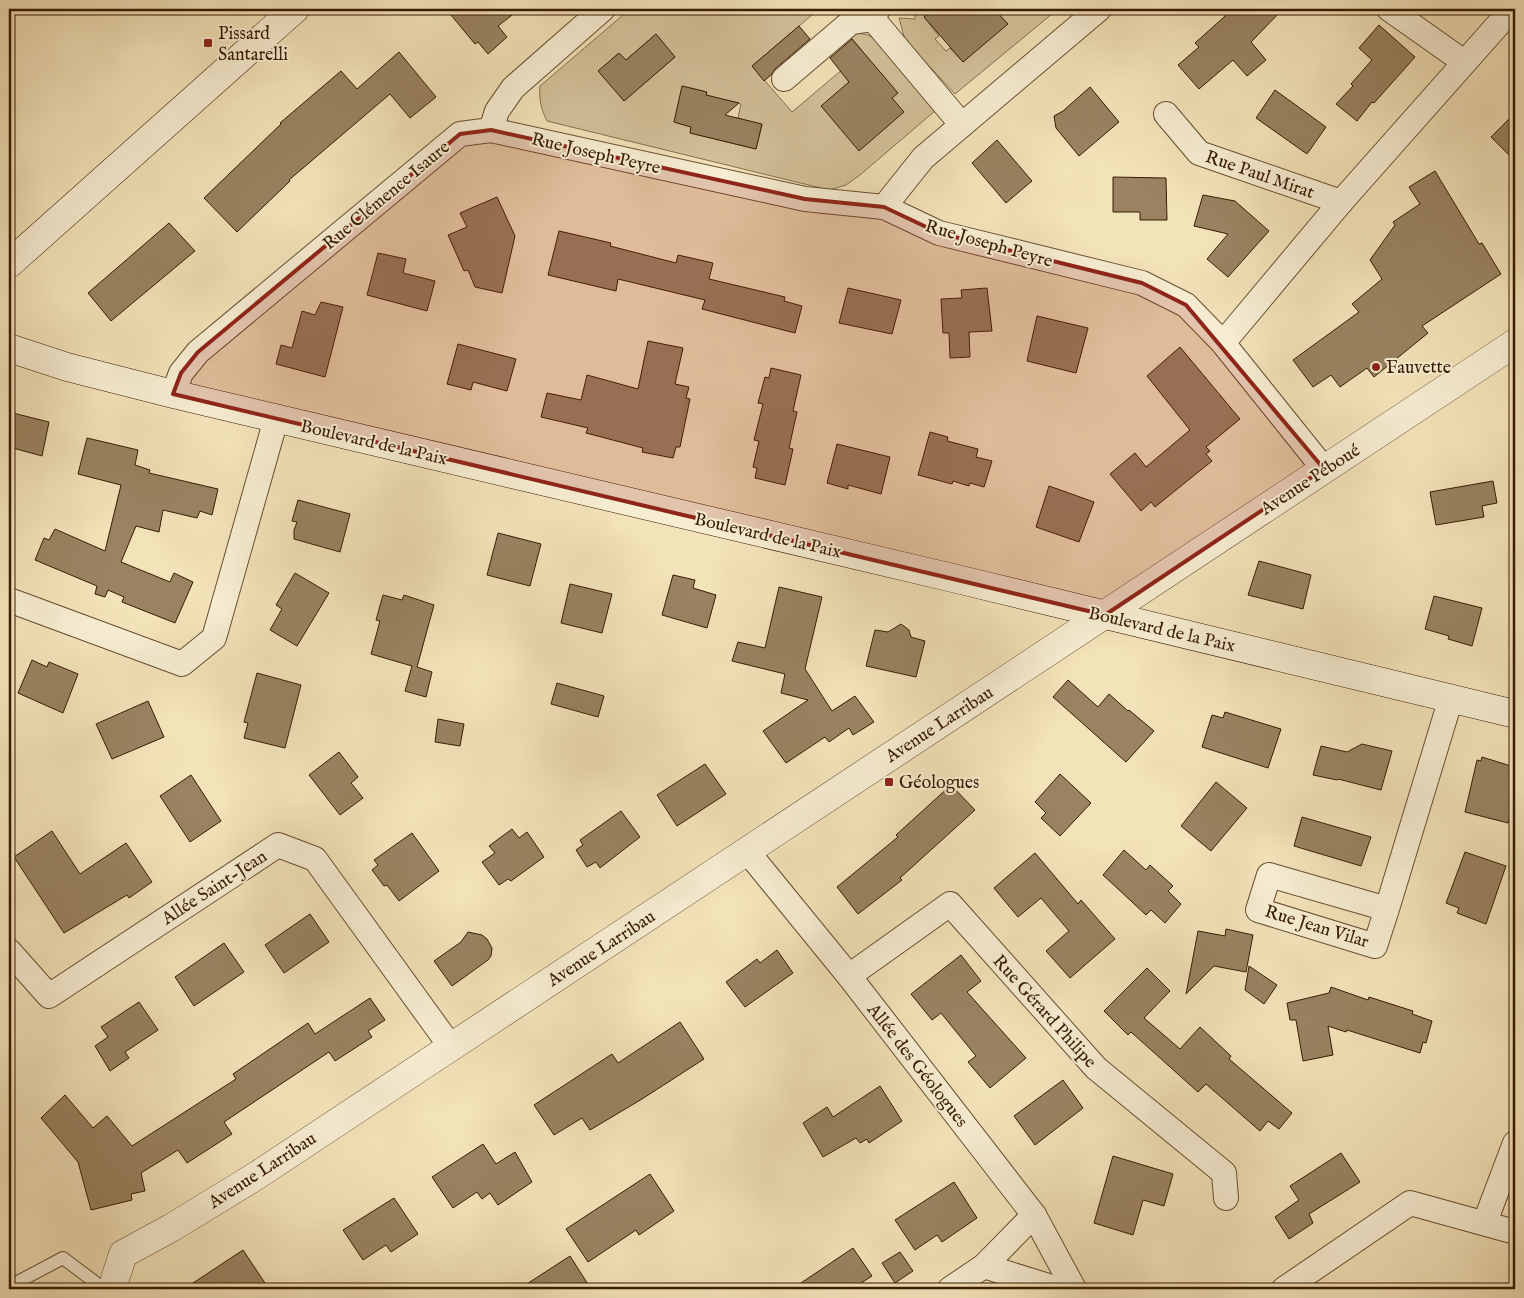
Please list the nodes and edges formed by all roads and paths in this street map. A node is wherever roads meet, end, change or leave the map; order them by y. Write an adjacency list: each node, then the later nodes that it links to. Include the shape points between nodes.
1 (295, 9): 14 (main road)
2 (603, 9): 11 (street, via 513,88 497,111)
3 (1099, 9): 10 (street)
4 (1389, 9): 7 (street)
5 (1512, 9): 7 (street, Rue Paul Mirat)
6 (876, 14): 8 (street, via 851,22); 10 (street)
7 (1464, 62): 12 (street, Rue Paul Mirat)
8 (784, 79)
9 (1166, 114): 12 (street, Rue Paul Mirat, via 1199,153)
10 (962, 125): 13 (street, via 923,158)
11 (491, 130): 13 (street, Rue Joseph Peyre, via 805,200); 18 (street, Rue Clémence Isaure, via 460,134 198,352 181,373)
12 (1341, 202): 16 (street, Rue Paul Mirat)
13 (884, 207): 16 (street, Rue Joseph Peyre, via 940,233 1142,283 1186,305)
14 (9, 264)
15 (1515, 343): 20 (main road, Avenue Péboué)
16 (1223, 344): 20 (street, Rue Joseph Peyre)
17 (13, 346): 18 (main road, Boulevard de la Paix, via 67,367)
18 (173, 394): 19 (main road, Boulevard de la Paix)
19 (276, 419): 21 (street, via 214,638 182,664); 22 (main road, Boulevard de la Paix)
20 (1324, 469): 22 (main road, Avenue Péboué)
21 (9, 600)
22 (1105, 615): 23 (main road, Boulevard de la Paix); 25 (main road, Avenue Larribau)
23 (1451, 698): 24 (main road, Boulevard de la Paix); 26 (street, Rue Jean Vilar)
24 (1515, 714)
25 (747, 852): 28 (street, Allée des Géologues); 29 (main road, Avenue Larribau)
26 (1387, 909): 26 (street, Rue Jean Vilar, via 1269,875 1258,910 1375,946)
27 (9, 951): 29 (street, Allée Saint-Jean, via 48,996 278,845 315,859)
28 (849, 976): 31 (street, Rue Gérard Philipe, via 950,904 1096,1068 1224,1173); 32 (street, Allée des Géologues)
29 (451, 1047): 38 (main road, Avenue Larribau, via 256,1176 123,1254)
30 (1515, 1143): 33 (street)
31 (1226, 1198)
32 (1034, 1215): 35 (street); 41 (street, Allée des Géologues)
33 (1485, 1222): 34 (street); 42 (street, via 1410,1204)
34 (1515, 1232)
35 (984, 1266): 39 (street); 40 (street)
36 (12, 1285): 37 (lane, via 63,1258)
37 (104, 1289)
38 (114, 1289)
39 (950, 1289)
40 (1058, 1289)
41 (1074, 1289)
42 (1284, 1289)

